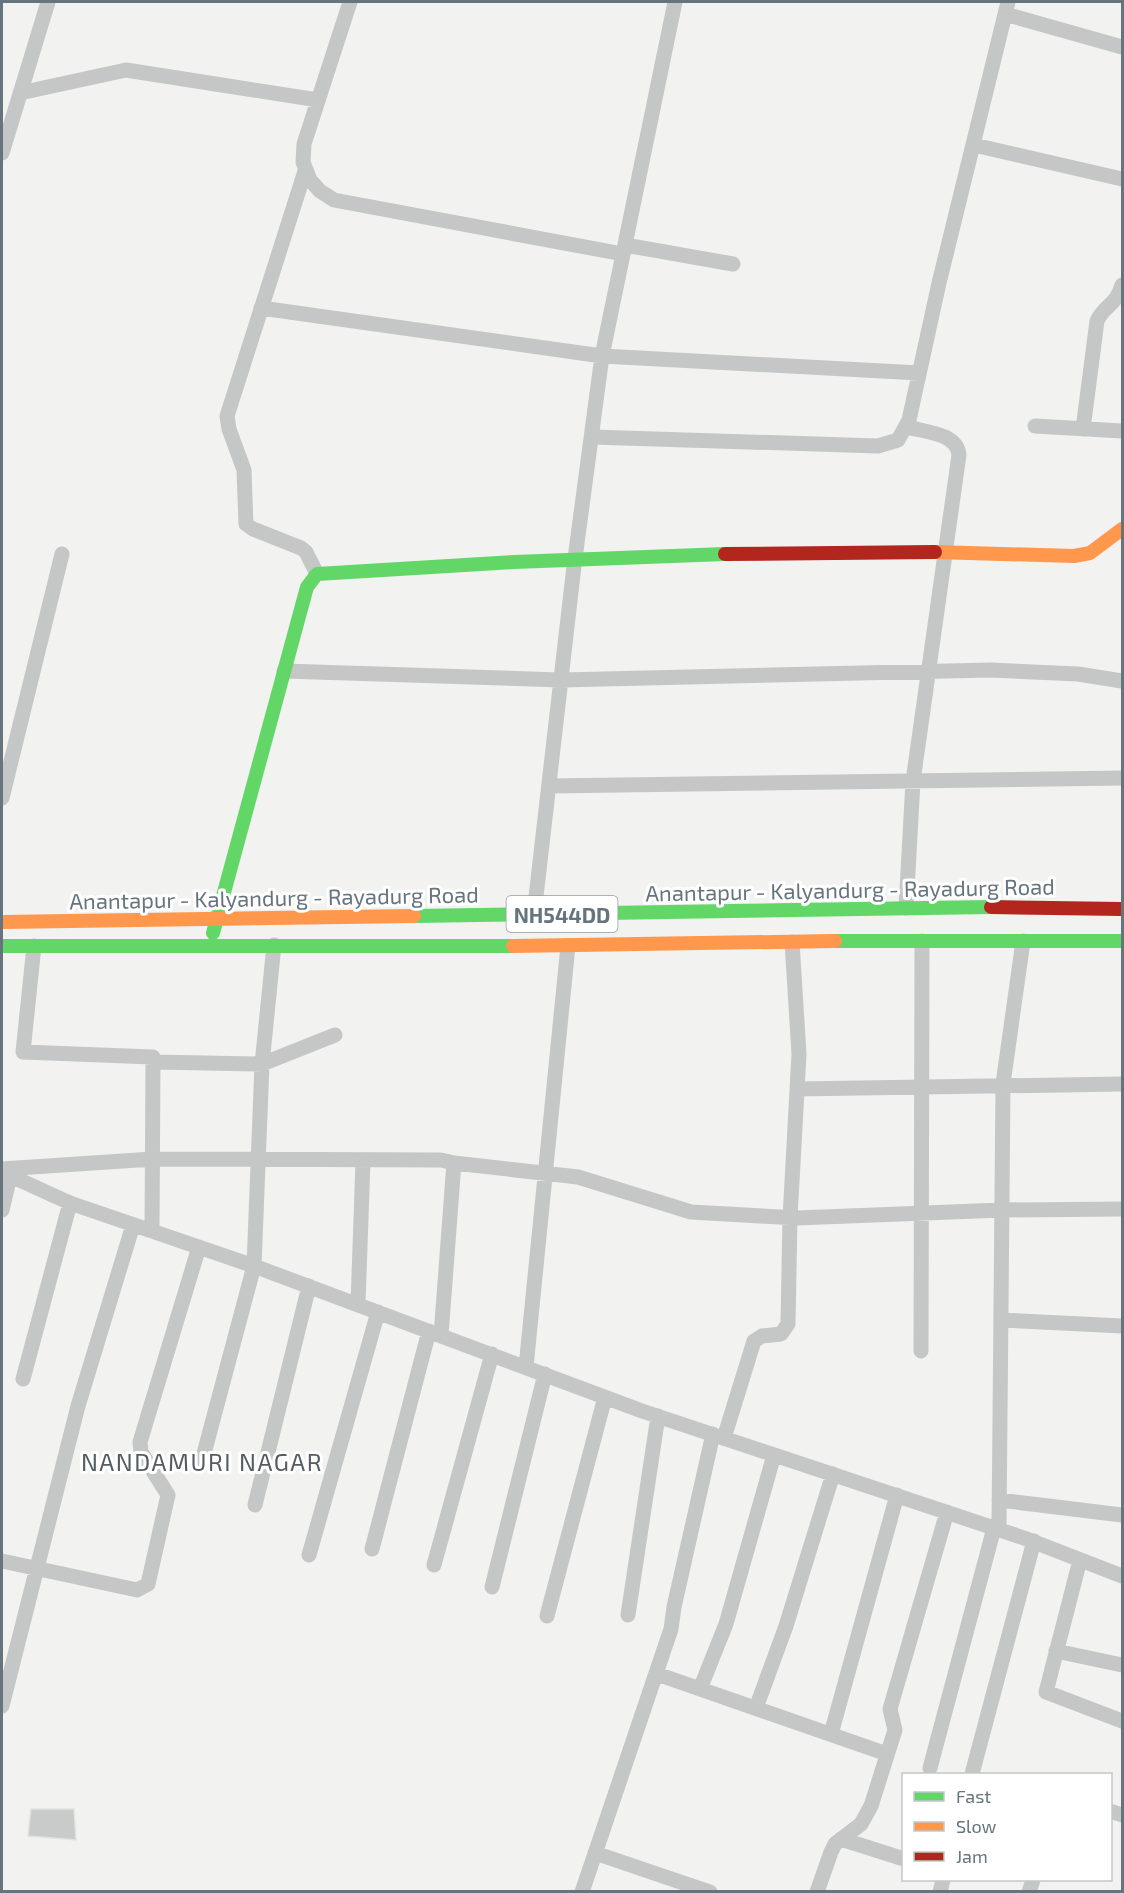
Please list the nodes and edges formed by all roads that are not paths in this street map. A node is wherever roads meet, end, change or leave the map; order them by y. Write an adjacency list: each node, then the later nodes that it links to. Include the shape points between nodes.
1 (48, 2): 6 (street)
2 (350, 2): 7 (street)
3 (675, 2): 12 (street)
4 (1007, 8): 5 (street); 8 (street)
5 (1122, 46)
6 (20, 93): 7 (street, via 126,70); 9 (street)
7 (318, 100): 10 (street, via 304,144)
8 (974, 145): 11 (street); 17 (street)
9 (2, 153)
10 (306, 171): 12 (street, via 320,191 334,200); 15 (street)
11 (1122, 179)
12 (624, 249): 13 (street); 16 (street)
13 (733, 264)
14 (1122, 285): 20 (street, via 1117,300 1097,321)
15 (261, 308): 16 (street); 27 (street, via 227,416 244,470 243,516 253,529 301,548)
16 (602, 357): 17 (street); 22 (street)
17 (919, 373): 19 (street)
18 (1035, 426): 20 (street)
19 (907, 427): 22 (street, via 898,440 878,446); 24 (street, via 951,440 958,448)
20 (1083, 429): 21 (street)
21 (1122, 430)
22 (592, 437): 26 (street)
23 (1122, 529): 24 (main road, via 1098,549 1083,555)
24 (946, 550): 26 (main road); 28 (street)
25 (62, 555): 35 (street)
26 (575, 557): 27 (main road); 30 (street)
27 (317, 574): 29 (main road, via 307,587)
28 (930, 670): 30 (street); 31 (street, via 991,669); 33 (street)
29 (284, 671): 30 (street); 39 (main road)
30 (561, 680): 34 (street)
31 (1122, 681)
32 (1122, 778): 33 (street)
33 (913, 781): 34 (street); 36 (street)
34 (549, 786): 38 (street)
35 (2, 798)
36 (906, 908): 37 (main road, Anantapur - Kalyandurg - Rayadurg Road / NH544DD); 38 (main road, Anantapur - Kalyandurg - Rayadurg Road / NH544DD)
37 (1122, 909)
38 (534, 914): 39 (main road, Anantapur - Kalyandurg - Rayadurg Road / NH544DD)
39 (216, 919): 40 (main road, Anantapur - Kalyandurg - Rayadurg Road / NH544DD); 45 (main road)
40 (2, 922)
41 (922, 940): 42 (main road, Anantapur - Kalyandurg - Rayadurg Road / NH544DD); 44 (main road, Anantapur - Kalyandurg - Rayadurg Road / NH544DD); 55 (street)
42 (1023, 941): 43 (main road, Anantapur - Kalyandurg - Rayadurg Road / NH544DD); 53 (street)
43 (1122, 941)
44 (792, 942): 49 (main road, Anantapur - Kalyandurg - Rayadurg Road / NH544DD); 56 (street, via 799,1054)
45 (210, 945): 46 (main road, Anantapur - Kalyandurg - Rayadurg Road / NH544DD); 48 (main road, Anantapur - Kalyandurg - Rayadurg Road / NH544DD)
46 (274, 945): 49 (main road, Anantapur - Kalyandurg - Rayadurg Road / NH544DD); 52 (street)
47 (2, 946): 48 (main road, Anantapur - Kalyandurg - Rayadurg Road / NH544DD)
48 (34, 946): 51 (street, via 23,1052 153,1057)
49 (568, 946): 62 (street)
50 (335, 1035): 52 (street)
51 (153, 1062): 52 (street); 57 (street)
52 (262, 1064): 58 (street)
53 (1003, 1084): 54 (street); 55 (street); 66 (street)
54 (1122, 1084)
55 (920, 1086): 56 (street); 67 (street)
56 (797, 1089): 68 (street)
57 (153, 1159): 58 (street); 61 (street); 70 (street)
58 (258, 1161): 59 (street); 72 (street)
59 (363, 1161): 60 (street); 74 (street)
60 (454, 1163): 62 (street); 78 (street)
61 (4, 1172): 63 (street); 65 (street)
62 (543, 1173): 68 (street, via 578,1177 691,1212); 81 (street)
63 (70, 1203): 69 (street); 83 (street)
64 (1122, 1209): 66 (street)
65 (2, 1210)
66 (1002, 1210): 67 (street); 76 (street)
67 (920, 1213): 68 (street); 79 (street)
68 (790, 1218): 86 (street, via 788,1324 781,1334 754,1341)
69 (133, 1225): 70 (street); 102 (street, via 78,1406)
70 (152, 1231): 71 (street)
71 (199, 1247): 72 (street); 102 (street, via 140,1442 141,1452 168,1495 146,1588 136,1590)
72 (254, 1266): 73 (street); 88 (street)
73 (309, 1286): 74 (street); 92 (street)
74 (358, 1304): 75 (street)
75 (378, 1312): 78 (street); 98 (street)
76 (1001, 1320): 77 (street); 91 (street)
77 (1122, 1326)
78 (435, 1333): 80 (street); 97 (street)
79 (921, 1351)
80 (492, 1354): 81 (street); 101 (street)
81 (526, 1367): 82 (street)
82 (545, 1374): 84 (street); 104 (street)
83 (23, 1379)
84 (605, 1397): 85 (street); 106 (street)
85 (658, 1416): 86 (street); 105 (street)
86 (718, 1436): 87 (street); 109 (street)
87 (774, 1455): 89 (street); 110 (street, via 726,1624)
88 (202, 1461)
89 (833, 1474): 90 (street); 112 (street)
90 (897, 1495): 93 (street); 114 (street)
91 (999, 1500): 94 (street); 95 (street)
92 (255, 1505)
93 (947, 1512): 95 (street); 115 (street, via 890,1709 895,1730)
94 (1122, 1515)
95 (997, 1528): 96 (street); 116 (street)
96 (1034, 1541): 99 (street); 117 (street)
97 (372, 1550)
98 (309, 1555)
99 (1080, 1560): 103 (street); 107 (street)
100 (2, 1561): 102 (street)
101 (434, 1565)
102 (36, 1570): 111 (street)
103 (1122, 1576)
104 (492, 1587)
105 (628, 1615)
106 (547, 1616)
107 (1056, 1651): 108 (street); 113 (street, via 1046,1692)
108 (1122, 1665)
109 (657, 1674): 110 (street); 119 (street)
110 (700, 1689): 112 (street)
111 (2, 1706)
112 (756, 1708): 114 (street)
113 (1122, 1721)
114 (831, 1734): 115 (street)
115 (887, 1754): 118 (street, via 866,1816)
116 (930, 1768)
117 (973, 1773)
118 (841, 1839): 120 (street); 123 (street, via 831,1852)
119 (595, 1853): 121 (street); 122 (street)
120 (902, 1859)
121 (582, 1892)
122 (710, 1892)
123 (817, 1892)

